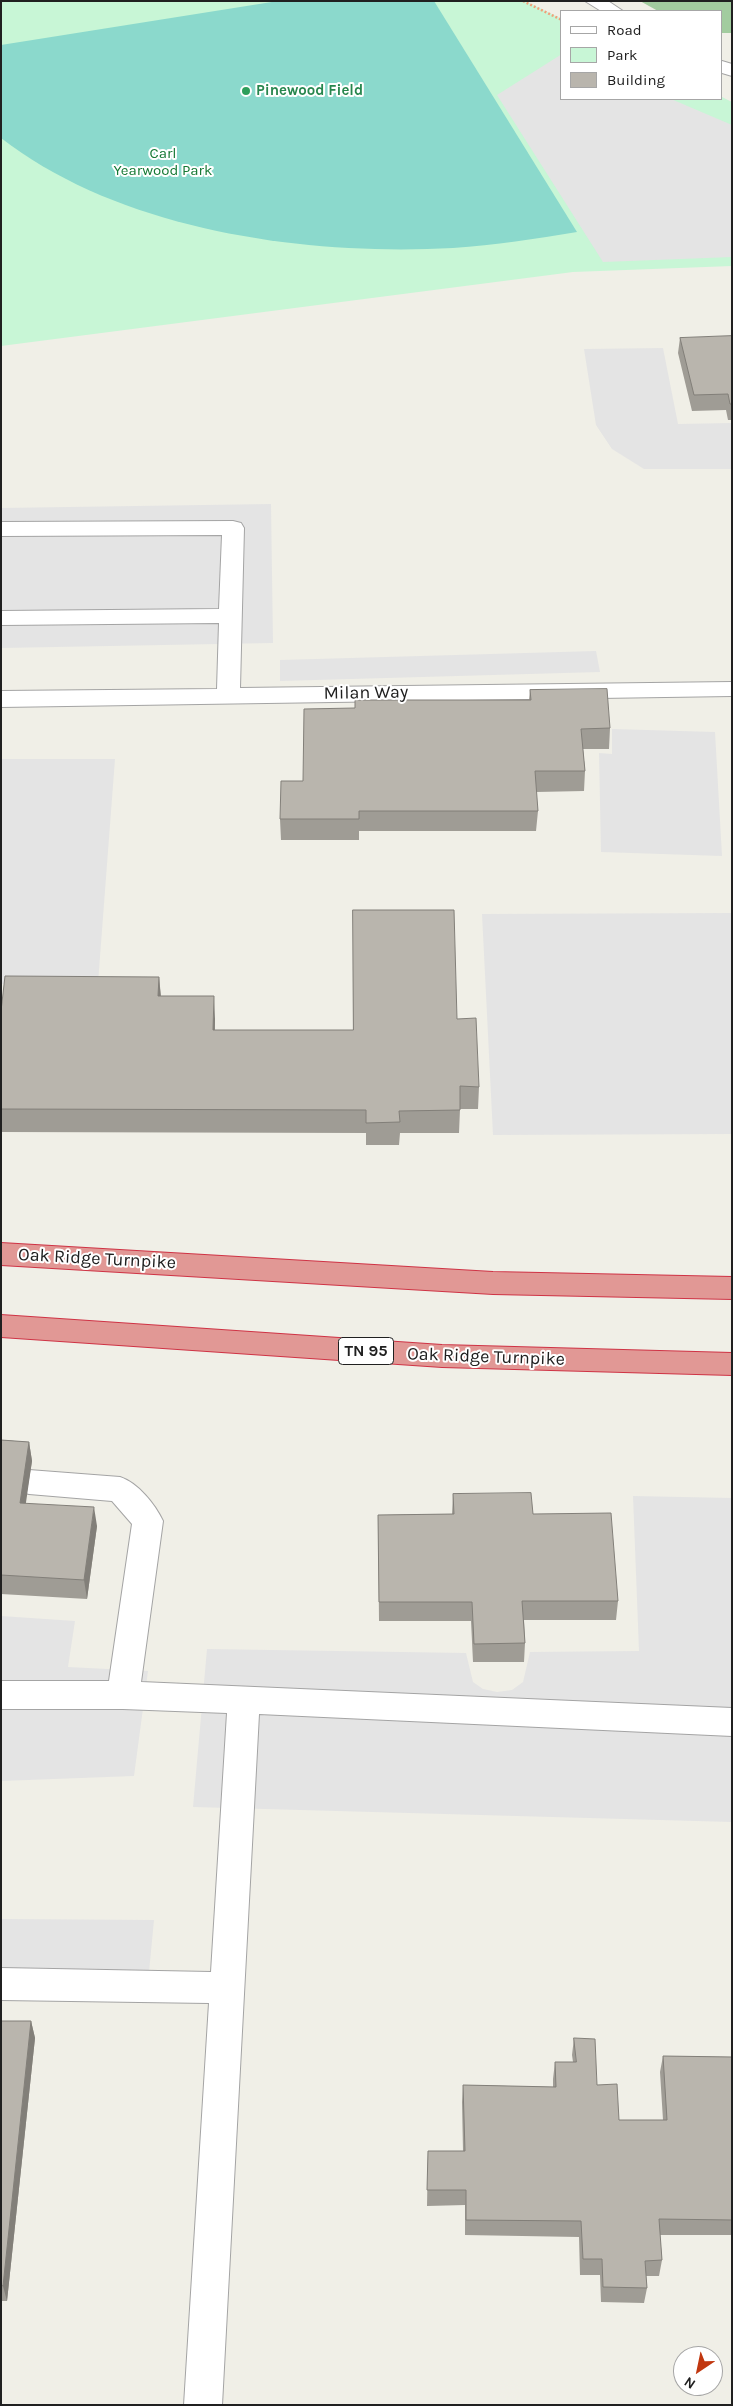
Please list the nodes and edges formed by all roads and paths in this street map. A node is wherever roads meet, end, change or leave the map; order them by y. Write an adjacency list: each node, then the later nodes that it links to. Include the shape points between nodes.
1 (523, 1): 4 (path)
2 (594, 1): 3 (street)
3 (612, 10)
4 (560, 19)
5 (1, 529): 6 (street, via 233,528)
6 (230, 616): 7 (street); 9 (street)
7 (1, 618)
8 (732, 689): 9 (street, Milan Way)
9 (228, 695): 10 (street, Milan Way)
10 (1, 698)
11 (1, 1254): 12 (highway, Oak Ridge Turnpike, via 493,1284)
12 (732, 1288)
13 (1, 1326): 14 (highway, Oak Ridge Turnpike / TN 95, via 442,1356)
14 (732, 1364)
15 (29, 1482): 17 (street, via 120,1490 148,1521)
16 (1, 1695): 17 (street)
17 (123, 1695): 18 (street)
18 (244, 1700): 19 (street); 21 (street)
19 (732, 1722)
20 (1, 1984): 21 (street)
21 (227, 1988): 22 (street)
22 (203, 2405)

